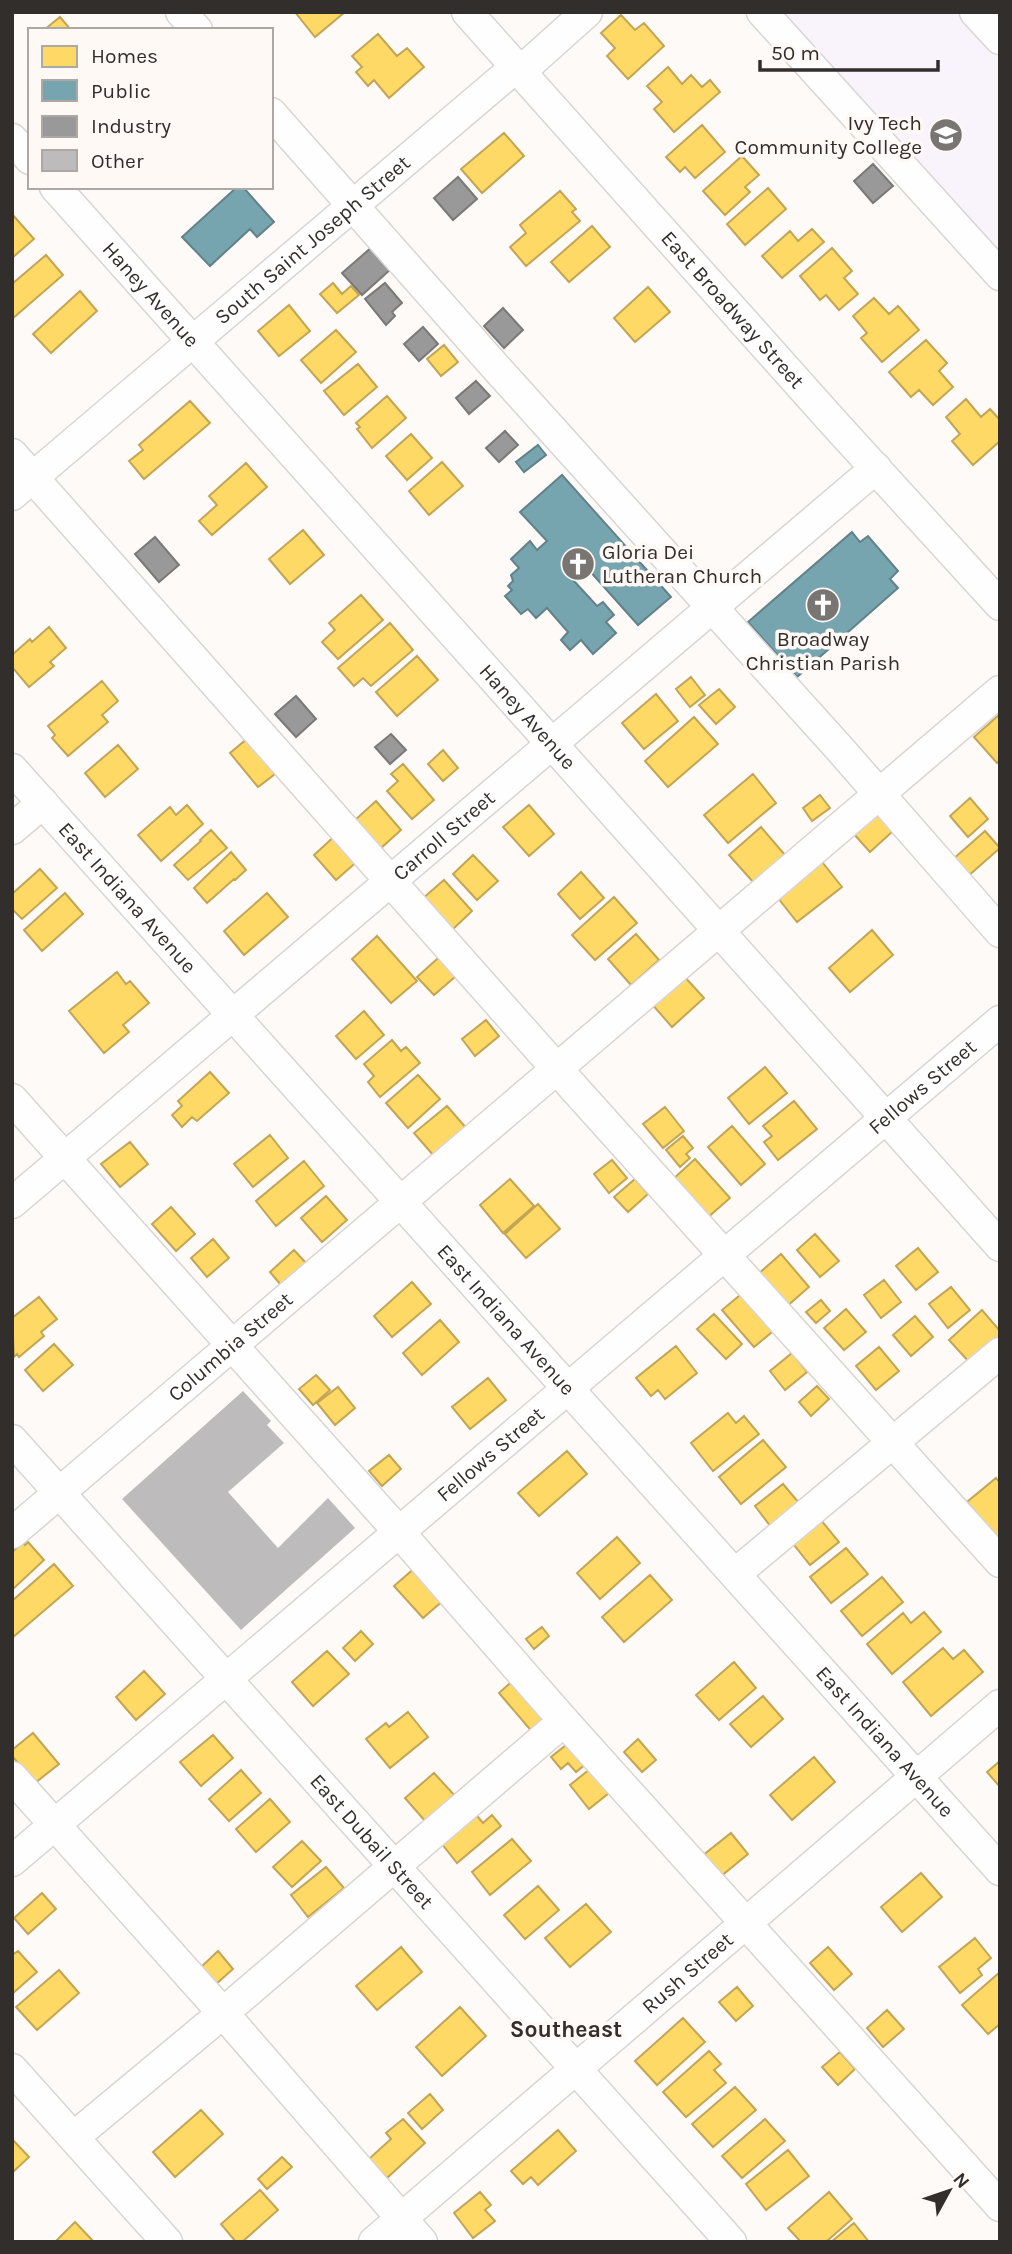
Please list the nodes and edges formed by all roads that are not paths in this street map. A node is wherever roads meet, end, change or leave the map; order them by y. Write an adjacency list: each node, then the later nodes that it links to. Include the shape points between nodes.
1 (181, 12): 6 (street)
2 (467, 12): 8 (street, East Broadway Street)
3 (587, 12): 8 (street, South Saint Joseph Street)
4 (762, 12): 14 (street)
5 (975, 12): 7 (street)
6 (195, 28)
7 (1000, 39)
8 (518, 70): 13 (street, South Saint Joseph Street); 17 (street, East Broadway Street)
9 (273, 115): 13 (street)
10 (12, 139): 11 (street)
11 (28, 157)
12 (57, 189): 15 (street, Haney Avenue)
13 (354, 204): 15 (street, South Saint Joseph Street); 20 (street)
14 (1000, 275)
15 (193, 341): 18 (street, South Saint Joseph Street); 22 (street, Haney Avenue)
16 (12, 454): 18 (street)
17 (876, 468): 19 (street, East Broadway Street); 20 (street, Carroll Street)
18 (23, 486): 27 (street)
19 (1000, 605)
20 (712, 607): 22 (street, Carroll Street); 24 (street)
21 (1000, 691): 24 (street, Columbia Street)
22 (552, 744): 27 (street, Carroll Street); 28 (street, Haney Avenue)
23 (12, 769): 25 (street, East Indiana Avenue)
24 (879, 794): 28 (street, Columbia Street); 29 (street)
25 (43, 803): 26 (street); 30 (street, East Indiana Avenue)
26 (12, 830)
27 (391, 881): 30 (street, Carroll Street); 32 (street)
28 (720, 932): 32 (street, Columbia Street); 34 (street, Haney Avenue)
29 (1000, 932)
30 (233, 1016): 35 (street, Carroll Street); 36 (street, East Indiana Avenue)
31 (1000, 1021): 34 (street, Fellows Street)
32 (556, 1068): 36 (street, Columbia Street); 39 (street)
33 (12, 1099): 35 (street)
34 (885, 1118): 38 (street, Haney Avenue); 39 (street, Fellows Street)
35 (65, 1159): 37 (street, Carroll Street); 40 (street)
36 (400, 1202): 40 (street, Columbia Street); 42 (street, East Indiana Avenue)
37 (12, 1203)
38 (1000, 1246)
39 (725, 1254): 42 (street, Fellows Street); 44 (street)
40 (233, 1346): 45 (street, Columbia Street); 46 (street)
41 (1000, 1353): 44 (street)
42 (568, 1389): 46 (street, Fellows Street); 49 (street, East Indiana Avenue)
43 (12, 1440): 45 (street, East Dubail Street)
44 (892, 1444): 48 (street); 49 (street)
45 (60, 1493): 47 (street, Columbia Street); 50 (street, East Dubail Street)
46 (399, 1532): 50 (street, Fellows Street); 52 (street)
47 (12, 1533)
48 (1000, 1563)
49 (735, 1574): 54 (street, East Indiana Avenue)
50 (226, 1678): 55 (street, Fellows Street); 57 (street, East Dubail Street)
51 (1000, 1705): 54 (street, Rush Street)
52 (565, 1721): 57 (street); 59 (street)
53 (12, 1777): 55 (street)
54 (916, 1778): 58 (street, East Indiana Avenue); 59 (street, Rush Street)
55 (55, 1824): 56 (street, Fellows Street); 60 (street)
56 (12, 1861)
57 (394, 1866): 60 (street); 62 (street, East Dubail Street)
58 (1000, 1870)
59 (747, 1922): 62 (street, Rush Street); 64 (street)
60 (223, 2013): 63 (street); 65 (street)
61 (12, 2069): 63 (street)
62 (577, 2069): 65 (street, Rush Street); 69 (street, East Dubail Street)
63 (74, 2137): 66 (street)
64 (1000, 2206)
65 (402, 2219): 67 (street, Rush Street); 68 (street)
66 (167, 2242)
67 (374, 2242)
68 (422, 2242)
69 (731, 2242)

